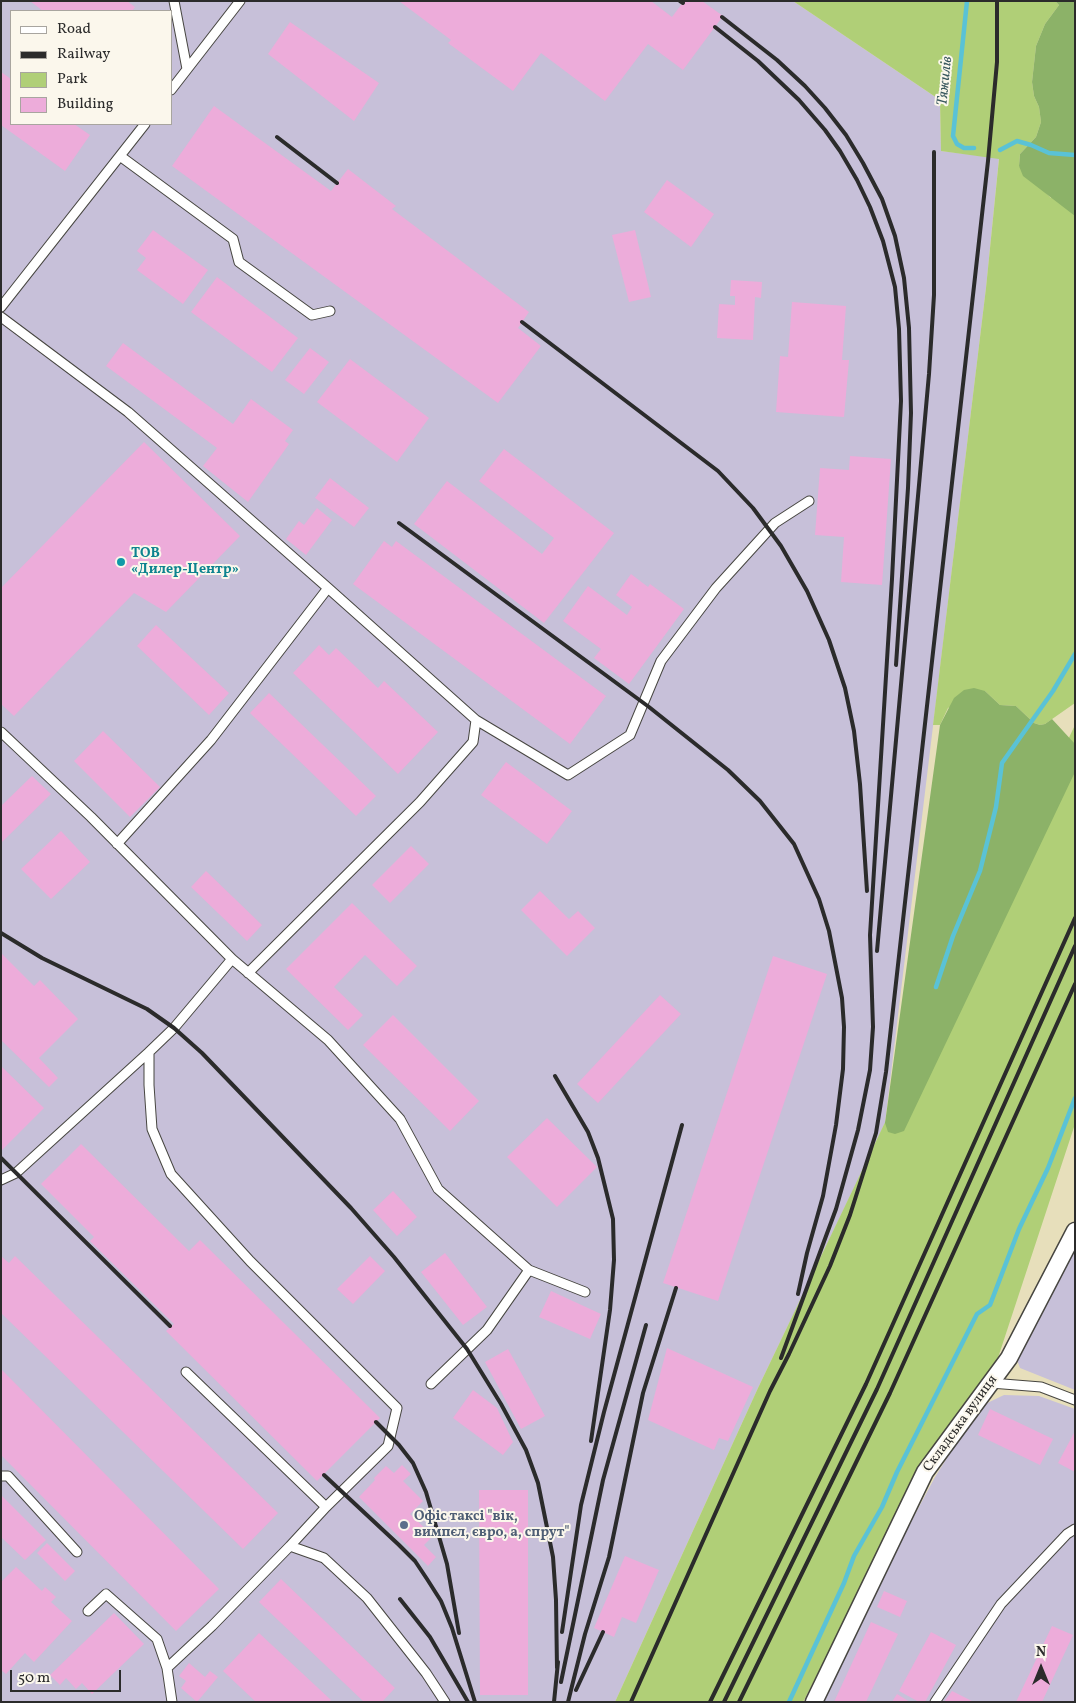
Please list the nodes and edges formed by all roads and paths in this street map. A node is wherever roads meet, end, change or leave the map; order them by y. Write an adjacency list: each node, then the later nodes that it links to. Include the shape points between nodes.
1 (174, 1): 3 (lane)
2 (240, 1): 3 (lane)
3 (187, 69): 4 (lane)
4 (172, 89)
5 (144, 125): 6 (lane)
6 (120, 156): 7 (lane); 8 (lane, via 233,239 240,262 256,274 312,315)
7 (1, 307)
8 (330, 311)
9 (1, 317): 11 (lane, via 128,412)
10 (809, 500): 12 (lane, via 775,524 716,588 661,661 630,735 568,775)
11 (328, 588): 12 (lane); 14 (lane, via 211,740)
12 (476, 720): 16 (lane, via 473,742 420,802)
13 (1, 732): 14 (lane)
14 (117, 844): 15 (lane)
15 (232, 959): 16 (lane); 17 (lane, via 174,1028)
16 (248, 973): 20 (lane, via 328,1040 400,1119 438,1189)
17 (149, 1052): 18 (lane, via 16,1173); 27 (lane, via 152,1129 171,1174 250,1261 397,1408 388,1446)
18 (1, 1180)
19 (1075, 1231): 23 (street, Складська вулиця, via 1009,1358)
20 (529, 1270): 21 (lane); 24 (lane, via 487,1330)
21 (585, 1292)
22 (186, 1372): 27 (lane)
23 (991, 1383): 25 (lane, via 1041,1386); 35 (street, Складська вулиця, via 925,1472)
24 (431, 1384)
25 (1075, 1400)
26 (1, 1476): 30 (lane, via 8,1476)
27 (326, 1507): 29 (lane)
28 (1075, 1529): 36 (lane, via 1001,1604)
29 (290, 1546): 32 (lane); 34 (lane, via 324,1558 367,1598)
30 (77, 1552)
31 (88, 1611): 32 (lane, via 106,1594 157,1639)
32 (167, 1668): 33 (lane)
33 (172, 1702)
34 (445, 1702)
35 (814, 1702)
36 (935, 1702)

